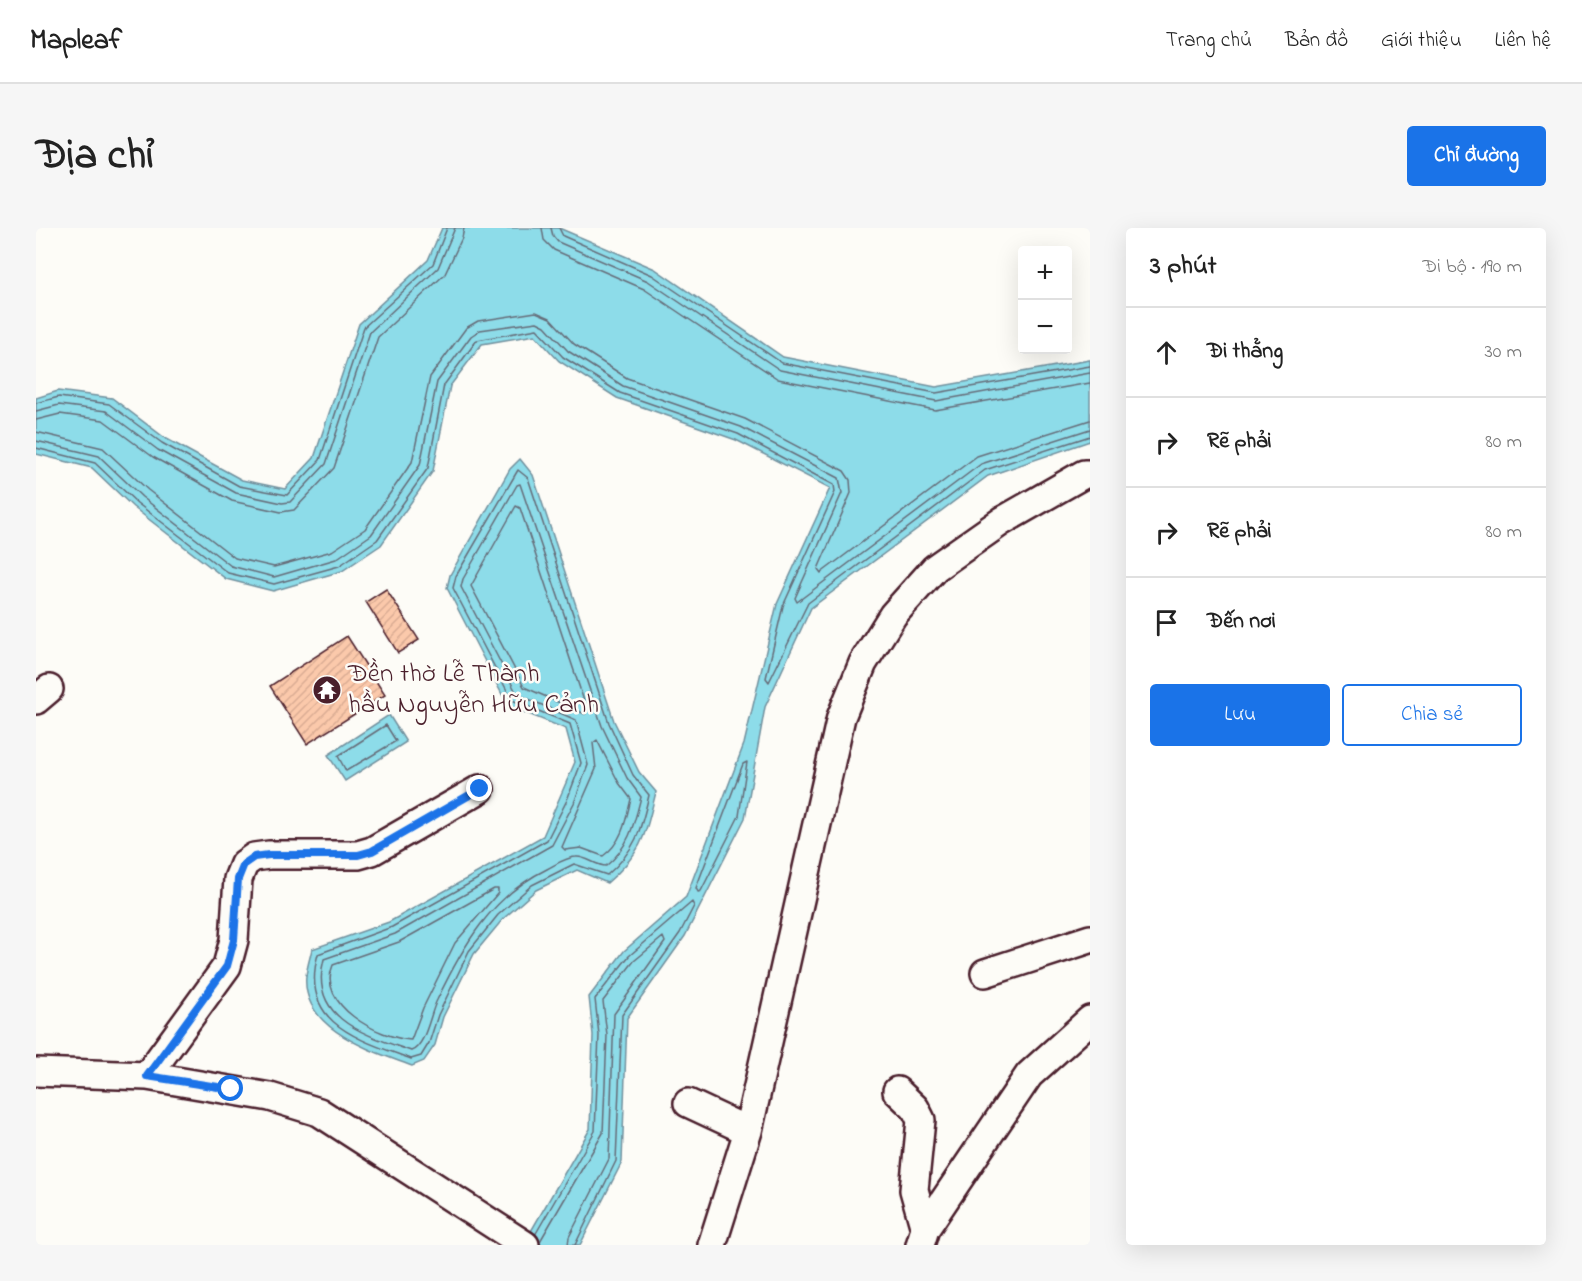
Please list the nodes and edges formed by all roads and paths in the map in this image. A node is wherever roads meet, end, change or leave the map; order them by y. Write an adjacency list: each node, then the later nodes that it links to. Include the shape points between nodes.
1 (1090, 474): 10 (street, via 1002,521 935,568 893,615 863,663 838,728)
2 (480, 789): 7 (street, via 372,851 358,855 269,855 254,857 244,864 238,879 234,940 227,966)
3 (1090, 939): 4 (street)
4 (985, 973)
5 (1090, 1020): 11 (street, via 1029,1075)
6 (36, 1072): 7 (street)
7 (147, 1076): 12 (street, via 270,1097 319,1112)
8 (897, 1091): 11 (street, via 921,1120 914,1190)
9 (688, 1103): 10 (street)
10 (748, 1131): 13 (street)
11 (923, 1237)
12 (525, 1245)
13 (712, 1245)

